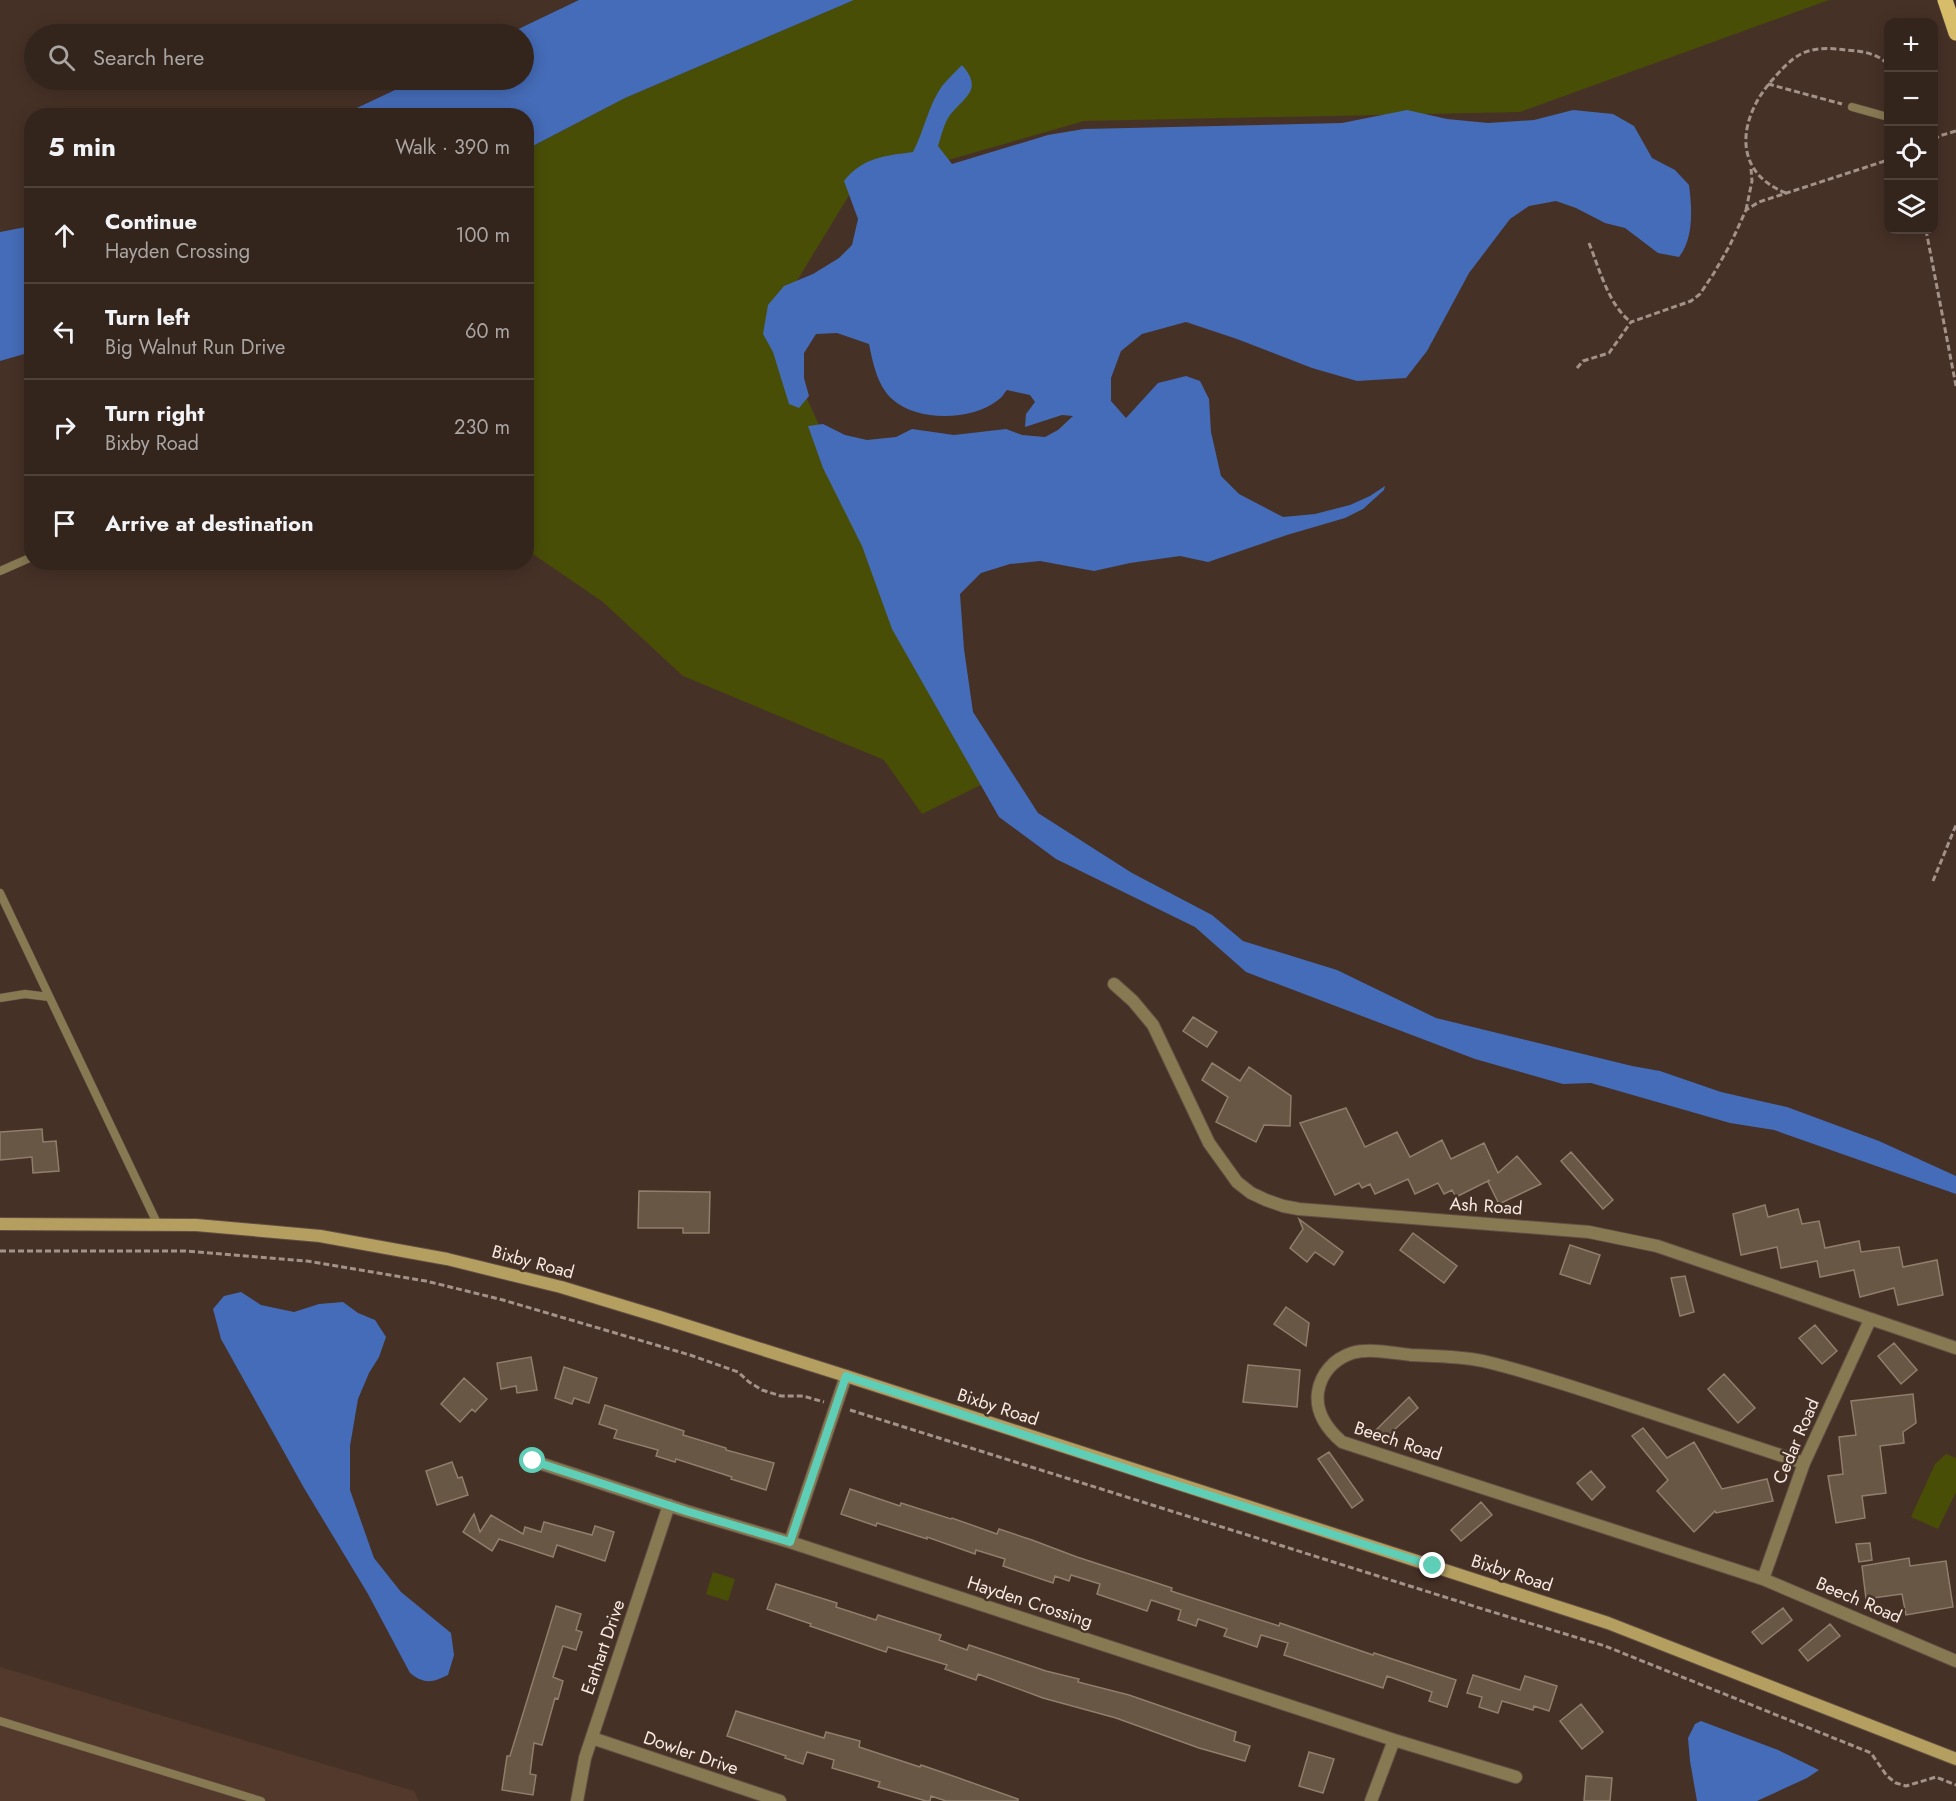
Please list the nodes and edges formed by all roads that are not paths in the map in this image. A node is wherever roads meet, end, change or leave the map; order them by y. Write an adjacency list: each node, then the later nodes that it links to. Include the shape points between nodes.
1 (1944, 0): 2 (main road)
2 (1956, 33)
3 (1852, 106): 4 (lane)
4 (1884, 116)
5 (24, 560): 6 (lane)
6 (0, 571)
7 (0, 893): 9 (lane)
8 (1114, 984): 13 (street, Ash Road, via 1153,1025 1216,1153 1237,1182 1266,1200 1299,1209 1616,1237 1657,1246)
9 (49, 997): 10 (lane, via 25,994); 11 (lane)
10 (0, 998)
11 (157, 1223): 12 (street, Bixby Road); 15 (street, Bixby Road, via 320,1236 447,1259 608,1301)
12 (0, 1224)
13 (1870, 1320): 14 (street, Ash Road); 17 (street, Cedar Road)
14 (1956, 1348)
15 (846, 1376): 19 (street); 25 (street, Bixby Road, via 1608,1623)
16 (533, 1461): 18 (street, Hayden Crossing)
17 (1804, 1463): 20 (street, Cedar Road); 20 (street, Beech Road, via 1482,1360 1353,1353 1331,1364 1319,1386 1317,1399 1323,1421 1342,1442)
18 (669, 1505): 19 (street, Hayden Crossing); 23 (street, Earhart Drive)
19 (790, 1542): 24 (street, Hayden Crossing)
20 (1763, 1579): 21 (street, Beech Road)
21 (1956, 1660)
22 (0, 1721): 27 (lane)
23 (592, 1738): 28 (street, Earhart Drive); 29 (street, Dowler Drive)
24 (1394, 1740): 26 (street, Hayden Crossing); 30 (street)
25 (1956, 1759)
26 (1516, 1777)
27 (261, 1801)
28 (577, 1801)
29 (780, 1801)
30 (1371, 1801)

